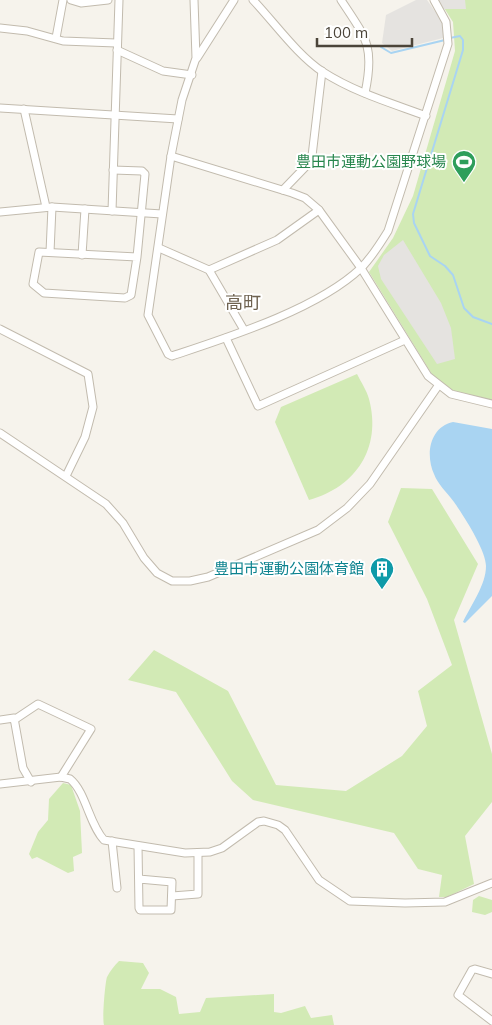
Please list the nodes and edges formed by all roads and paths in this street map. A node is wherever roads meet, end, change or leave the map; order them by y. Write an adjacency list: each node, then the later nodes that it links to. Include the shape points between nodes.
1 (63, 0): 11 (street)
2 (71, 0): 3 (street, via 81,3)
3 (108, 0)
4 (119, 0): 12 (street)
5 (194, 0): 13 (street)
6 (234, 0): 13 (street)
7 (253, 0): 14 (street)
8 (341, 0): 16 (street, via 367,43 370,66)
9 (434, 0): 20 (street, via 446,22 448,44)
10 (0, 28): 11 (street, via 27,30)
11 (56, 38): 12 (street)
12 (117, 46): 15 (street, via 163,71); 19 (street)
13 (196, 58): 15 (street)
14 (322, 71): 16 (street); 24 (street, via 312,156)
15 (192, 75): 21 (street)
16 (364, 93): 20 (street)
17 (0, 108): 18 (street)
18 (24, 109): 19 (street); 25 (street)
19 (115, 115): 21 (street); 23 (street)
20 (426, 116): 36 (street, via 388,231)
21 (178, 118): 22 (street)
22 (171, 156): 24 (street); 31 (street)
23 (113, 170): 28 (street); 30 (street, via 144,172)
24 (283, 190): 27 (street, via 305,198)
25 (49, 206): 26 (street); 29 (street); 33 (street)
26 (85, 208): 28 (street); 34 (street)
27 (319, 210): 36 (street); 37 (street, via 277,240)
28 (112, 211): 30 (street)
29 (0, 212)
30 (142, 213): 31 (street); 35 (street)
31 (162, 214): 32 (street)
32 (158, 248): 37 (street); 40 (street, via 148,314 168,354 172,356)
33 (50, 252): 34 (street); 35 (street, via 37,255 34,284 44,293 125,298 132,293)
34 (82, 255): 35 (street)
35 (137, 257)
36 (361, 268): 39 (street, via 320,298); 41 (street)
37 (208, 270): 39 (street)
38 (0, 329): 45 (street, via 88,374 93,407 85,437)
39 (244, 330): 40 (street)
40 (226, 338): 41 (street, via 258,406)
41 (405, 340): 42 (street)
42 (438, 386): 43 (street, via 450,394); 45 (street, via 370,484 347,508 318,530 208,577 172,581 157,573 106,504)
43 (492, 404)
44 (0, 433): 45 (street)
45 (66, 476)
46 (0, 720): 47 (street)
47 (14, 720): 48 (street, via 38,704 91,729); 49 (street, via 23,768)
48 (61, 777): 49 (street); 51 (street, via 74,782 101,838)
49 (31, 782): 50 (street)
50 (0, 784)
51 (112, 842): 52 (street); 56 (street)
52 (138, 846): 53 (street); 54 (street)
53 (198, 853): 55 (street, via 216,851 264,821 285,830 319,880 350,901 445,902); 57 (street, via 198,894)
54 (139, 879): 57 (street, via 172,882); 57 (street, via 140,910 169,911)
55 (492, 883)
56 (117, 888)
57 (172, 896)
58 (492, 974): 59 (street, via 472,970 458,995)
59 (492, 1021)

